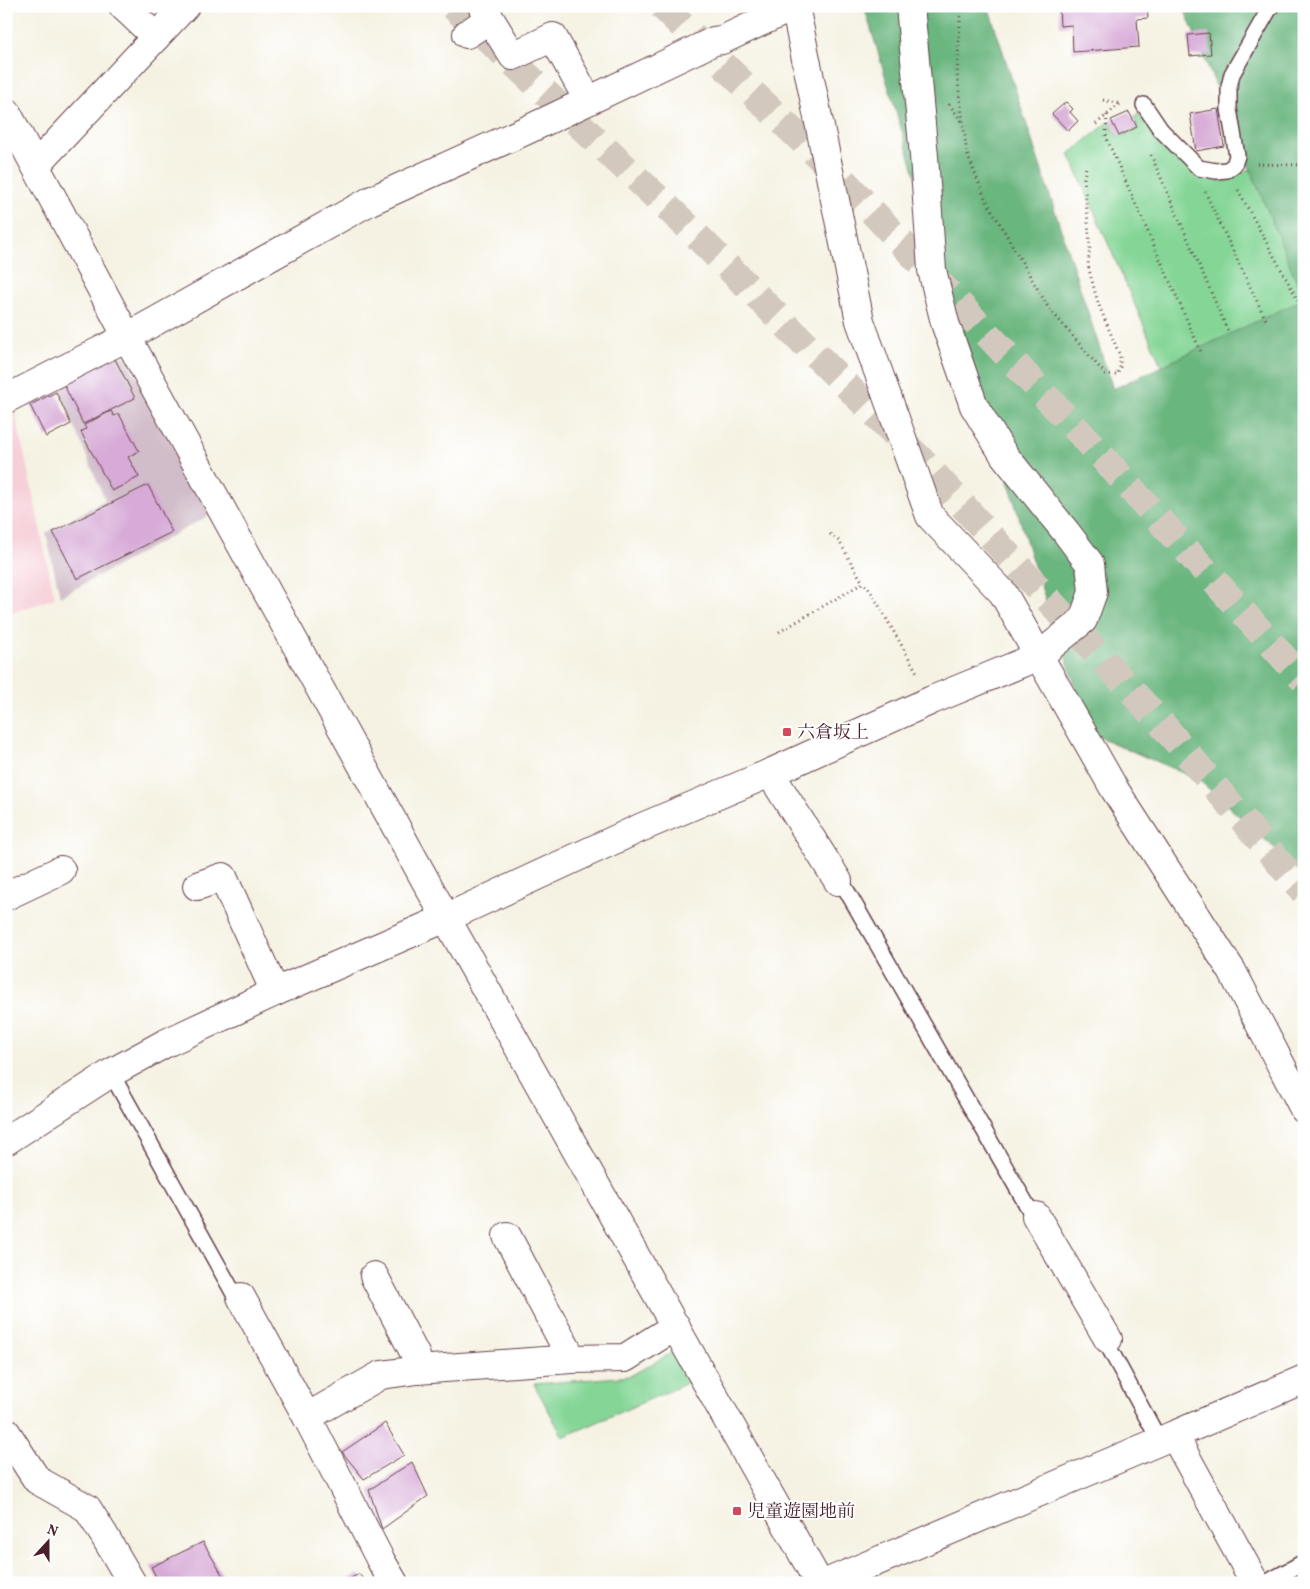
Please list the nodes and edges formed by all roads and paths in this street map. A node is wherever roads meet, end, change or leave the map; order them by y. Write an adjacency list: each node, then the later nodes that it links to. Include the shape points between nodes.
1 (123, 6): 9 (street)
2 (185, 6): 9 (street)
3 (795, 6): 10 (street); 30 (street, via 860,320 930,516 1003,593)
4 (910, 6): 30 (street, via 932,270 945,324 974,406 1004,455 1090,564 1093,592 1083,620)
5 (961, 6): 18 (path, via 957,74 967,154 985,198 1048,307 1105,374 1117,375 1120,356 1098,303 1088,266)
6 (1271, 6): 17 (lane, via 1232,74 1229,109 1237,156)
7 (486, 13): 8 (street); 10 (street, via 513,56 553,37)
8 (467, 34)
9 (156, 37): 16 (street)
10 (588, 100): 24 (street, via 370,201)
11 (1121, 104): 14 (path)
12 (6, 111): 16 (street)
13 (1148, 111): 20 (lane, via 1161,130); 23 (path, via 1141,132)
14 (1107, 116): 15 (path); 25 (path, via 1106,137)
15 (1096, 124)
16 (36, 165): 24 (street)
17 (1231, 165): 19 (path); 20 (lane, via 1216,171); 21 (path)
18 (1086, 166)
19 (1304, 166)
20 (1199, 168): 22 (path, via 1198,178)
21 (1300, 304)
22 (1266, 320)
23 (1228, 331)
24 (127, 336): 26 (street); 37 (street)
25 (1201, 352)
26 (6, 399)
27 (830, 534): 28 (path, via 839,541)
28 (863, 583): 29 (path); 31 (path)
29 (779, 632)
30 (1039, 656): 31 (street); 40 (street, via 1114,790 1232,971)
31 (932, 700): 32 (street)
32 (770, 773): 34 (street); 37 (street, via 640,828)
33 (61, 870): 36 (street)
34 (838, 881): 42 (lane, via 844,886)
35 (197, 886): 38 (street, via 224,877)
36 (6, 896)
37 (446, 918): 38 (street); 46 (street)
38 (275, 992): 39 (street, via 164,1044)
39 (111, 1073): 41 (street); 45 (lane, via 234,1294)
40 (1304, 1110)
41 (6, 1141)
42 (1036, 1216): 47 (street)
43 (507, 1236): 48 (street)
44 (374, 1276): 49 (street, via 416,1356)
45 (241, 1297): 51 (street)
46 (676, 1326): 48 (street, via 625,1358); 57 (street)
47 (1108, 1339): 53 (lane, via 1107,1344)
48 (572, 1359): 49 (street)
49 (417, 1370): 51 (street, via 382,1375)
50 (1304, 1379): 53 (street)
51 (307, 1417): 56 (street)
52 (6, 1432): 55 (street, via 38,1480 86,1508)
53 (1166, 1437): 58 (street); 59 (street)
54 (1304, 1562): 60 (lane)
55 (132, 1583)
56 (394, 1583)
57 (819, 1583)
58 (826, 1583)
59 (1255, 1583)
60 (1266, 1583)

